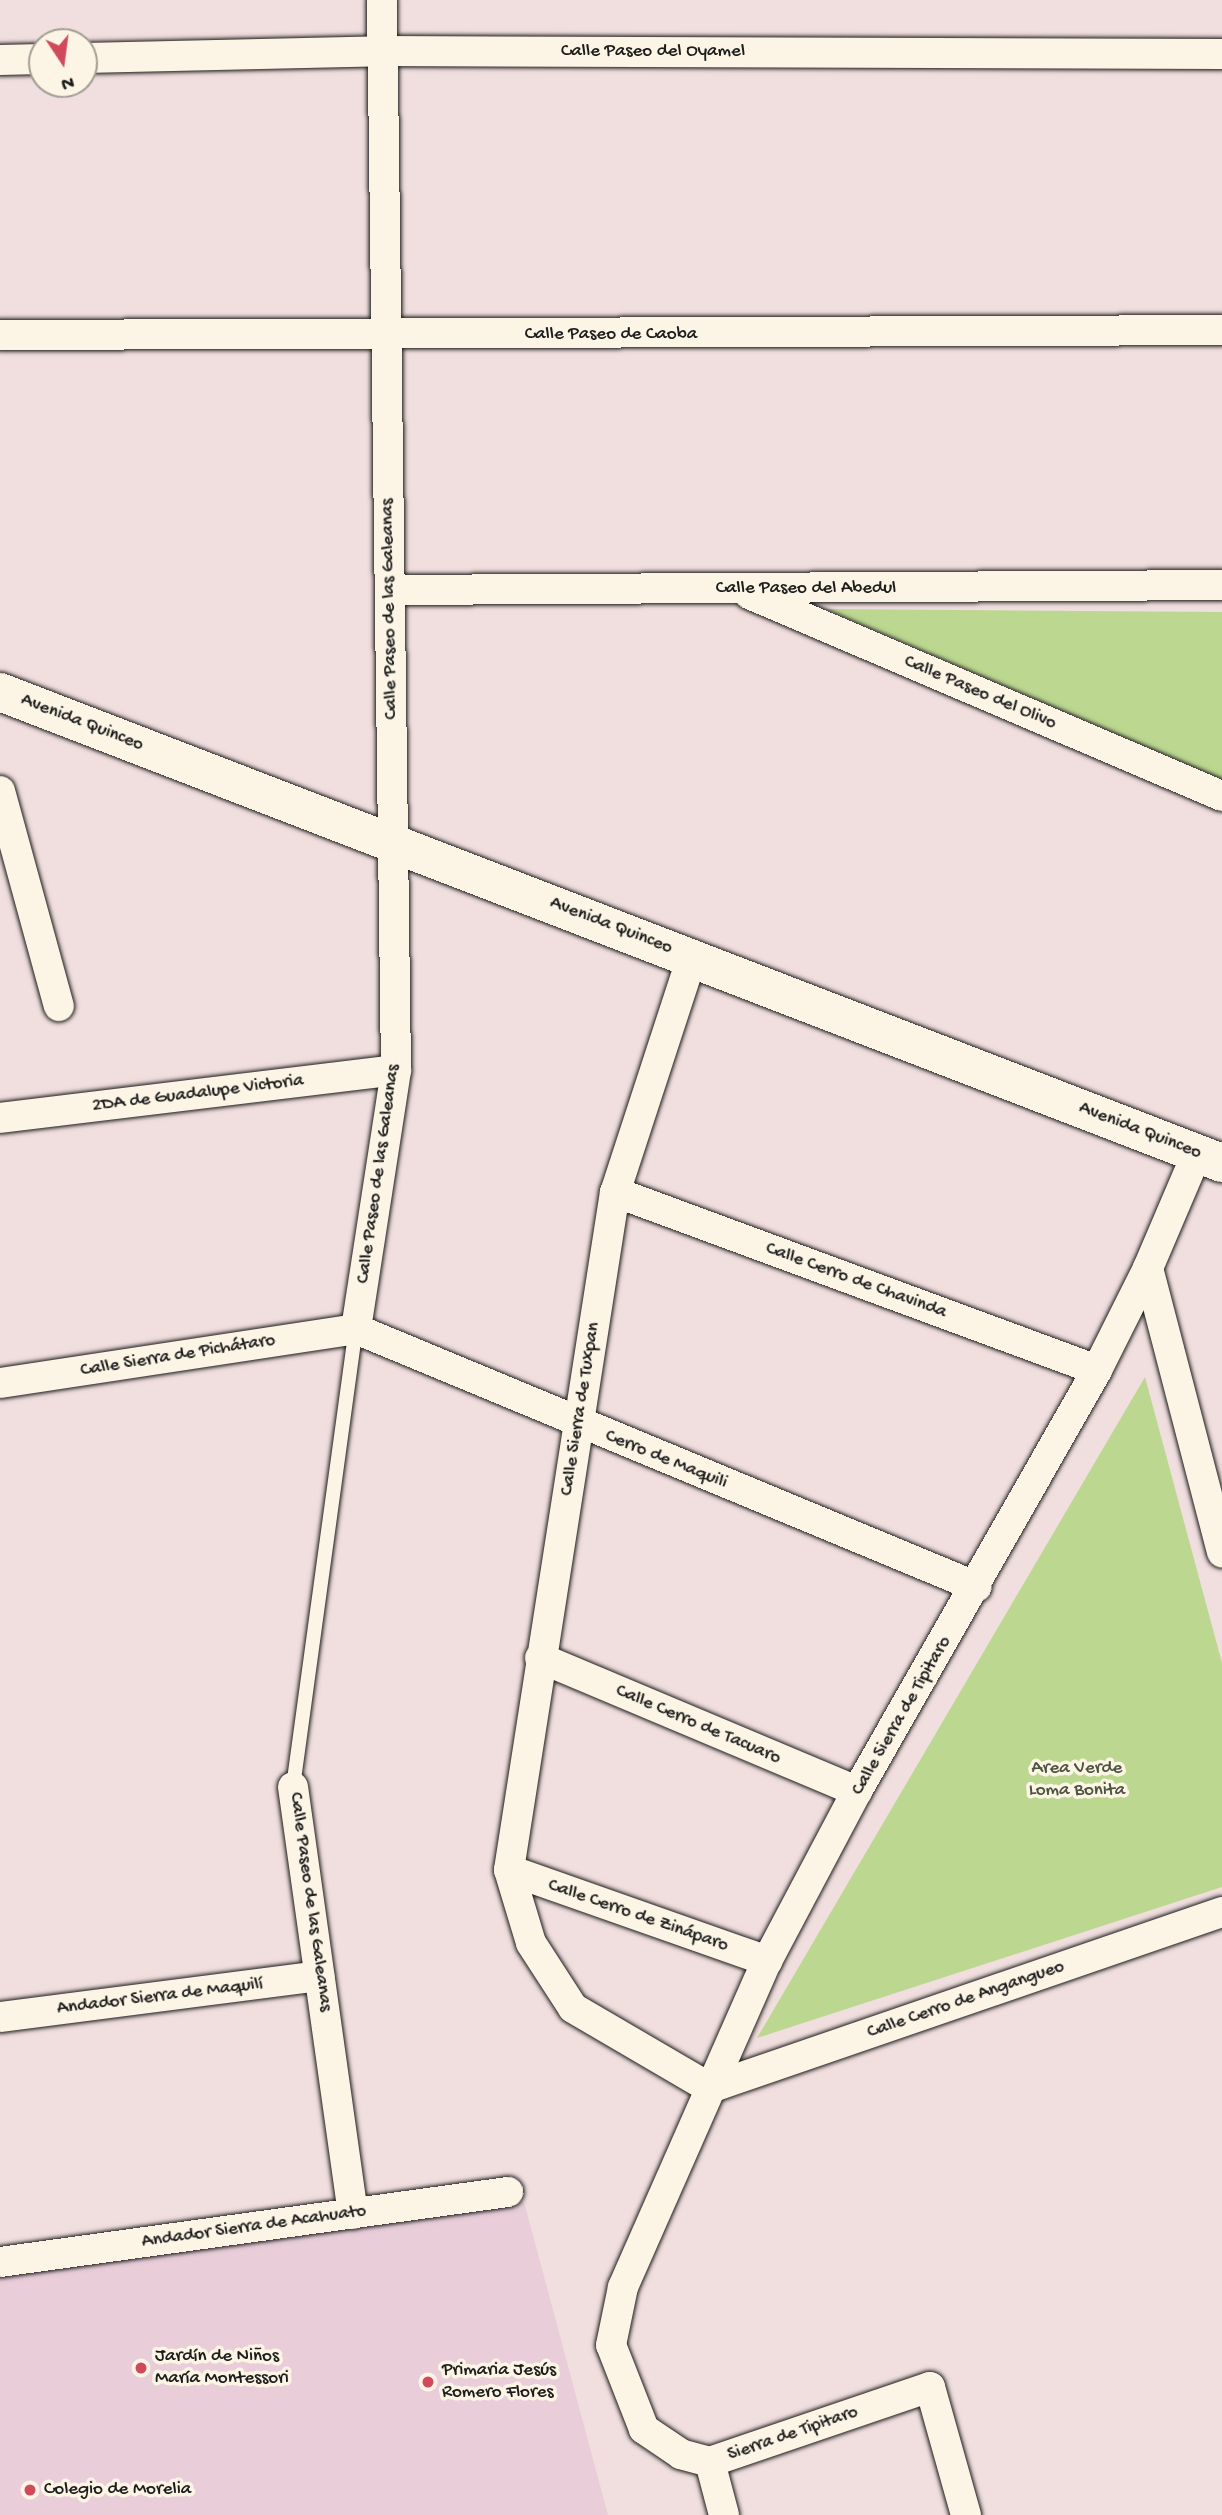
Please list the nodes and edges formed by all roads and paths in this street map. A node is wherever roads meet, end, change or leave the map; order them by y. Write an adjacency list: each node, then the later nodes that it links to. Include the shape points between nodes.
1 (382, 0): 2 (street, Calle Paseo de las Galeanas)
2 (383, 51): 3 (street, Calle Paseo del Oyamel); 4 (street, Calle Paseo del Oyamel); 9 (street, Calle Paseo de las Galeanas)
3 (1222, 54)
4 (98, 58)
5 (28, 59): 6 (street)
6 (0, 60)
7 (1222, 330): 9 (street, Calle Paseo de Caoba)
8 (0, 335): 9 (street, Calle Paseo de Caoba)
9 (386, 336): 11 (street, Calle Paseo de las Galeanas)
10 (1222, 585): 12 (street, Calle Paseo del Abedul)
11 (390, 590): 12 (street, Calle Paseo del Abedul); 16 (street, Calle Paseo de las Galeanas)
12 (738, 590): 15 (street, Calle Paseo del Olivo)
13 (0, 692): 16 (street, Avenida Quinceo)
14 (0, 791): 18 (street)
15 (1222, 796)
16 (393, 843): 17 (street, Avenida Quinceo); 19 (street, Calle Paseo de las Galeanas)
17 (692, 957): 21 (street, Avenida Quinceo); 22 (street, Calle Sierra de Tuxpan)
18 (59, 1006)
19 (396, 1070): 20 (street, 2DA de Guadalupe Victoria); 24 (street, Calle Paseo de las Galeanas)
20 (0, 1118)
21 (1209, 1158): 23 (street, Calle Sierra de Tipitaro)
22 (615, 1192): 25 (street, Calle Cerro de Chavinda); 27 (street, Calle Sierra de Tuxpan)
23 (1149, 1268): 25 (street, Calle Sierra de Tipitaro); 28 (street)
24 (356, 1329): 26 (street, Calle Sierra de Pichátaro); 27 (street, Cerro de Maquili); 31 (lane, Calle Paseo de las Galeanas)
25 (1097, 1370): 29 (street, Calle Sierra de Tipitaro)
26 (0, 1382)
27 (579, 1424): 29 (street, Cerro de Maquili); 30 (street, Calle Sierra de Tuxpan)
28 (1222, 1553)
29 (977, 1587): 32 (street, Calle Sierra de Tipitaro)
30 (540, 1658): 32 (street, Calle Cerro de Tacuaro); 33 (street, Calle Sierra de Tuxpan)
31 (293, 1787): 36 (street, Calle Paseo de las Galeanas)
32 (857, 1791): 35 (street, Calle Sierra de Tipitaro)
33 (509, 1870): 35 (street, Calle Cerro de Zináparo); 38 (street, via 531,1943 573,2008)
34 (1222, 1912): 38 (street, Calle Cerro de Angangueo)
35 (767, 1961): 38 (street, Calle Sierra de Tipitaro)
36 (319, 1976): 37 (street, Andador Sierra de Maquilí); 40 (street, Calle Paseo de las Galeanas)
37 (0, 2017)
38 (710, 2088): 42 (street, Calle Sierra de Tipitaro)
39 (508, 2192): 40 (street, Andador Sierra de Acahuato)
40 (353, 2214): 41 (street, Andador Sierra de Acahuato)
41 (0, 2262)
42 (623, 2287): 43 (street, Sierra de Tipitaro, via 611,2345 643,2429 681,2454)
43 (710, 2462): 44 (street); 45 (street, Sierra de Tipitaro, via 930,2387)
44 (724, 2515)
45 (966, 2515)

